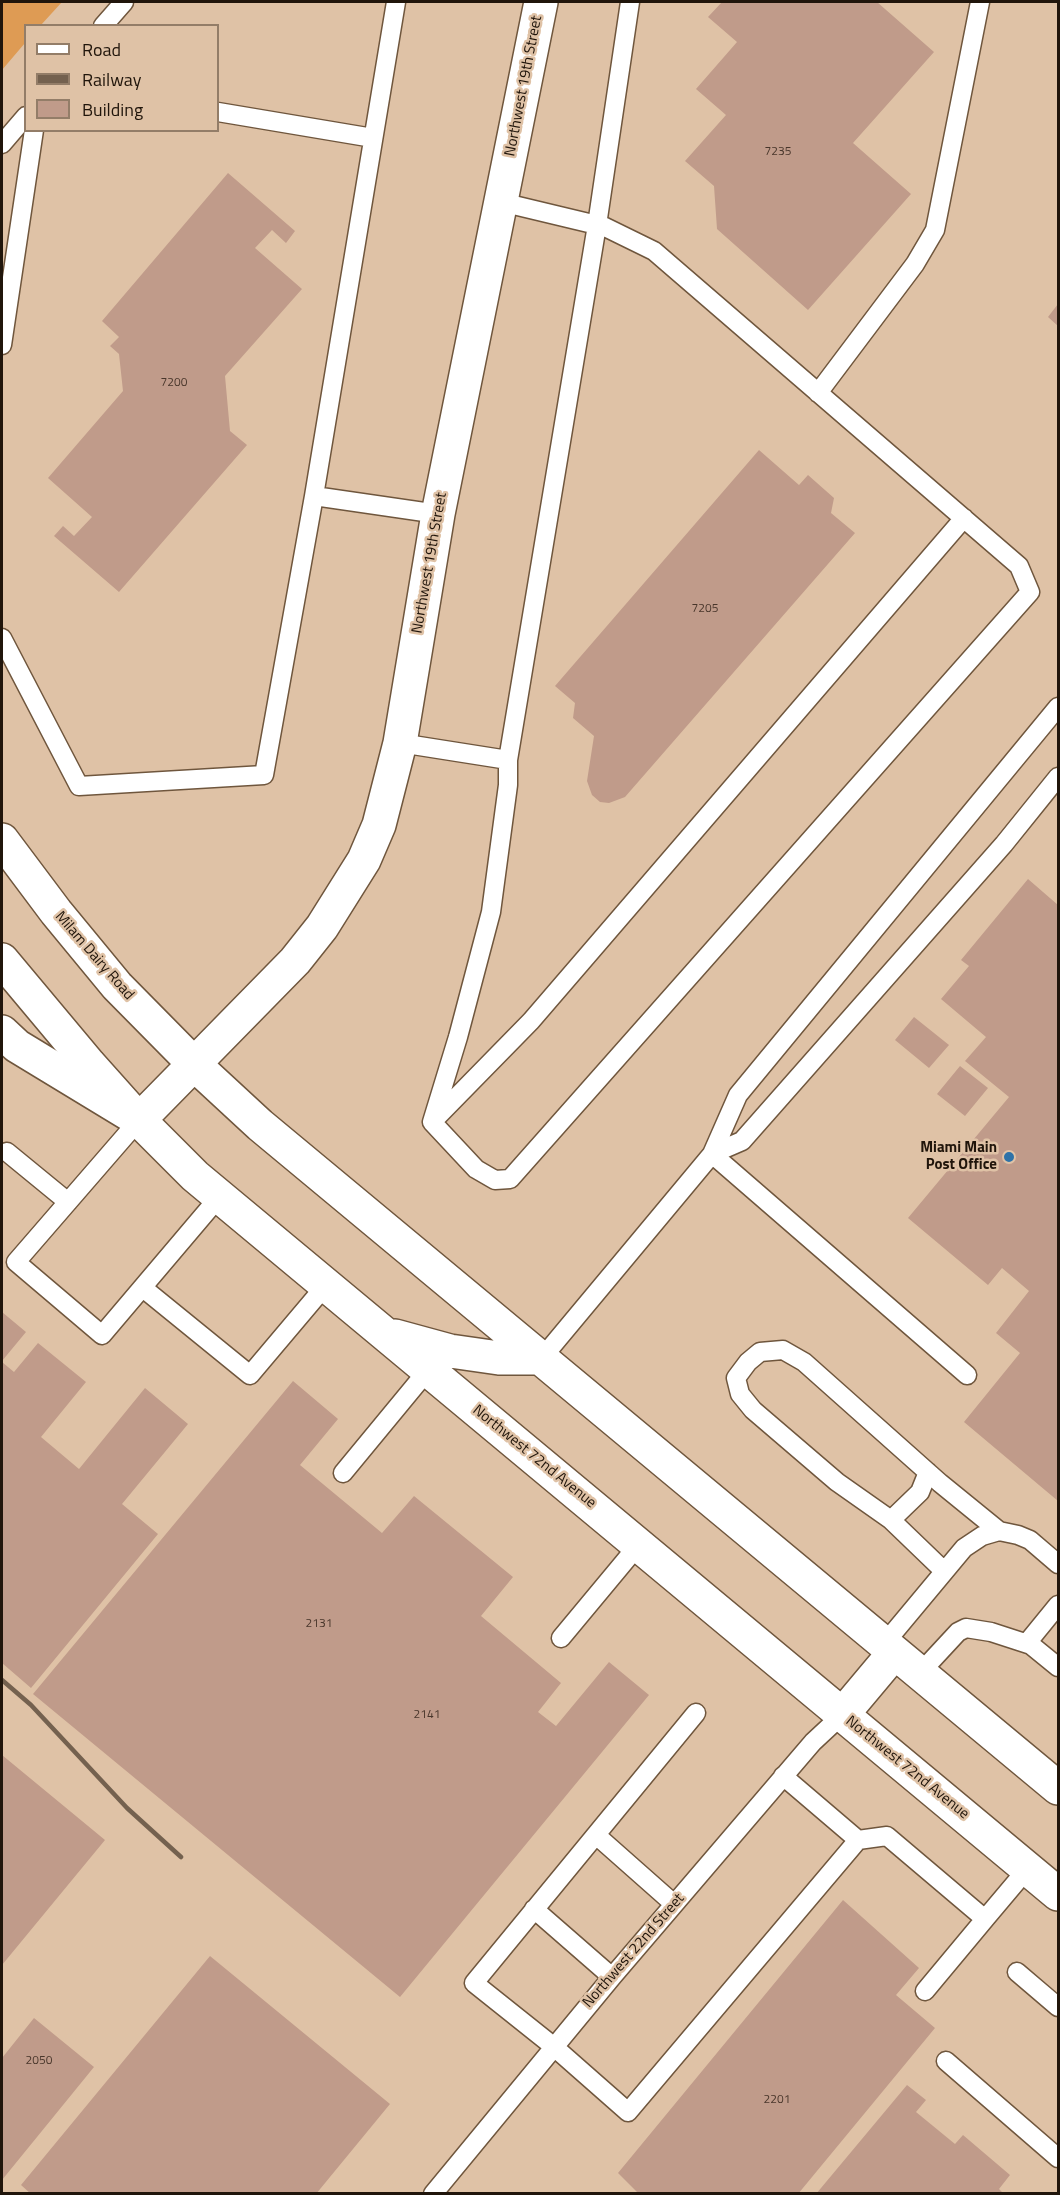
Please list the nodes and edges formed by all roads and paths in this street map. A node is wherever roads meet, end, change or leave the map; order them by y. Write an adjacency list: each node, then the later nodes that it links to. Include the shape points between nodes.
1 (124, 2): 6 (lane)
2 (396, 2): 10 (lane)
3 (541, 2): 12 (main road, Northwest 19th Street)
4 (630, 2): 13 (lane)
5 (980, 2): 15 (lane, via 935,230 915,264)
6 (105, 24)
7 (219, 112): 10 (lane)
8 (24, 118): 11 (lane)
9 (34, 132): 14 (lane)
10 (373, 138): 16 (lane)
11 (2, 144)
12 (501, 202): 13 (lane); 17 (main road, Northwest 19th Street)
13 (597, 225): 15 (lane, via 654,251); 22 (lane)
14 (2, 345)
15 (818, 393): 18 (lane)
16 (314, 496): 17 (lane); 19 (lane, via 264,775 79,786)
17 (438, 514): 21 (main road, Northwest 19th Street)
18 (964, 518): 29 (lane, via 531,1021); 29 (lane, via 1019,566 1030,592 510,1179 495,1180 476,1169)
19 (2, 638)
20 (1059, 707): 31 (lane, via 738,1095)
21 (400, 742): 22 (lane); 27 (main road, Northwest 19th Street, via 379,825 347,890 295,961)
22 (508, 760): 29 (lane, via 491,912)
23 (1059, 777): 31 (lane, via 742,1141)
24 (2, 840): 27 (main road, Milam Dairy Road, via 98,963)
25 (2, 960): 28 (main road, via 41,1011)
26 (2, 1032): 28 (main road, Northwest 72nd Avenue, via 17,1046)
27 (194, 1064): 28 (main road, Northwest 19th Street); 37 (main road, via 260,1125)
28 (138, 1120): 32 (main road, Northwest 72nd Avenue); 33 (lane)
29 (432, 1122)
30 (7, 1152): 33 (lane)
31 (712, 1154): 37 (lane); 39 (lane)
32 (219, 1197): 34 (main road, Northwest 72nd Avenue); 35 (lane)
33 (68, 1202): 35 (lane, via 16,1262 102,1335)
34 (326, 1286): 35 (lane, via 250,1375); 36 (main road, Northwest 72nd Avenue)
35 (143, 1288)
36 (384, 1334): 37 (main road, via 450,1352); 38 (main road, Northwest 72nd Avenue)
37 (542, 1358): 50 (main road)
38 (428, 1370): 41 (lane); 44 (main road, Northwest 72nd Avenue)
39 (967, 1375)
40 (928, 1472): 42 (lane, via 920,1492); 42 (lane, via 804,1362 783,1350 760,1352 748,1362 736,1378 740,1394 753,1410 837,1482); 43 (lane)
41 (343, 1473)
42 (891, 1520): 46 (lane)
43 (999, 1531): 45 (lane, via 1030,1540); 46 (lane, via 964,1548)
44 (640, 1543): 48 (lane); 54 (main road, Northwest 72nd Avenue)
45 (1059, 1564)
46 (944, 1571): 50 (lane)
47 (1059, 1605): 49 (lane)
48 (561, 1638)
49 (1027, 1643): 51 (lane); 52 (lane, via 966,1628)
50 (889, 1649): 52 (main road); 54 (main road)
51 (1059, 1667)
52 (920, 1673): 56 (main road)
53 (696, 1713): 57 (lane)
54 (842, 1714): 55 (lane, Northwest 22nd Street); 59 (main road, Northwest 72nd Avenue)
55 (783, 1776): 58 (lane); 61 (lane, Northwest 22nd Street)
56 (1059, 1788)
57 (596, 1835): 61 (lane); 62 (lane)
58 (858, 1840): 63 (lane, via 887,1836); 68 (lane, via 628,2112)
59 (1028, 1868): 60 (main road, Northwest 72nd Avenue); 63 (lane)
60 (1059, 1893)
61 (674, 1904): 65 (lane, Northwest 22nd Street)
62 (534, 1909): 65 (lane); 68 (lane, via 474,1983)
63 (985, 1919): 66 (lane)
64 (1017, 1972): 67 (lane)
65 (612, 1977): 68 (lane, Northwest 22nd Street)
66 (925, 1991)
67 (1059, 2007)
68 (553, 2046): 71 (lane, Northwest 22nd Street)
69 (946, 2061): 70 (lane)
70 (1059, 2158)
71 (434, 2193)

